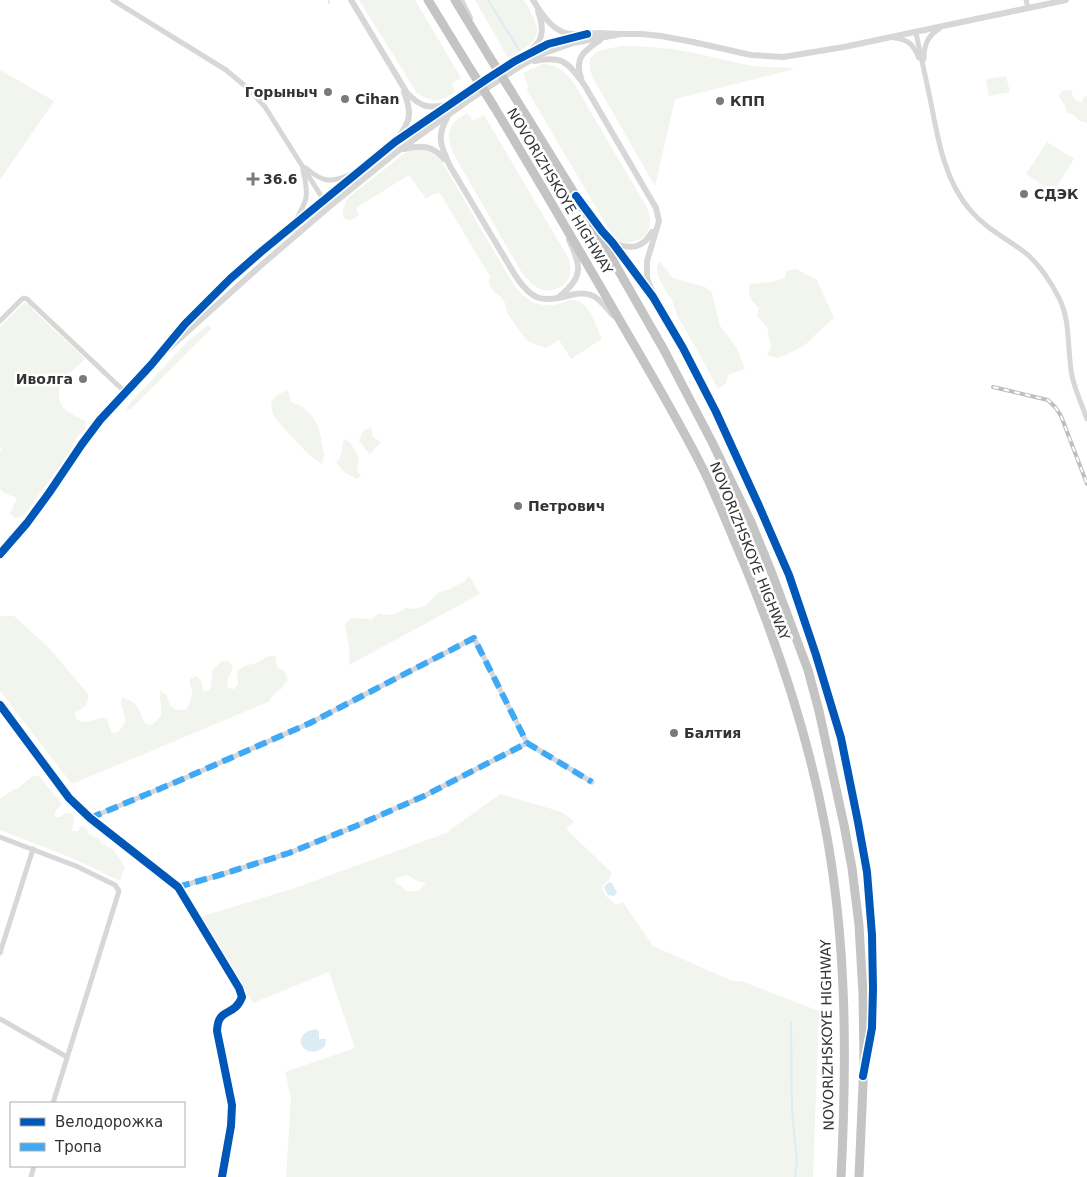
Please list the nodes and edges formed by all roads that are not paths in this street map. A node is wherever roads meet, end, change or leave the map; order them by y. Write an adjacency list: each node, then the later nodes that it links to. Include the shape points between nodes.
1 (113, 0): 25 (street, via 238,79 265,107)
2 (351, 0): 19 (street)
3 (428, 0): 28 (highway, NOVORIZHSKOYE HIGHWAY, bridge)
4 (455, 0): 11 (highway, NOVORIZHSKOYE HIGHWAY)
5 (462, 0): 11 (street)
6 (1026, 0): 9 (street)
7 (1066, 0): 9 (street)
8 (534, 1): 13 (street, via 548,21 561,32); 17 (street, via 542,32 541,39)
9 (1028, 8): 10 (street)
10 (942, 27): 12 (street); 18 (street, via 928,39)
11 (474, 32): 29 (highway, NOVORIZHSKOYE HIGHWAY, bridge)
12 (916, 32): 15 (street); 18 (street)
13 (587, 34): 14 (street); 17 (street, via 548,44)
14 (621, 34): 15 (street, via 676,38 751,55 783,58); 16 (street)
15 (892, 38): 18 (street, via 911,44)
16 (602, 39): 17 (street, via 573,43); 20 (street, via 580,57 578,71)
17 (526, 59): 20 (street, via 559,60); 21 (street, via 486,79); 22 (street)
18 (923, 68): 41 (street, via 940,150 959,194 981,222 1029,256 1051,283 1060,301 1066,320 1072,377)
19 (398, 79): 21 (street, via 407,93 421,104 434,107); 23 (street, via 410,115 409,122)
20 (585, 86): 32 (street)
21 (449, 104): 23 (street)
22 (448, 115): 24 (street); 26 (street, via 440,135)
23 (395, 142): 27 (street)
24 (398, 151): 26 (street, via 426,147 442,156); 31 (street)
25 (302, 165): 27 (street, via 315,176 328,180); 30 (street); 33 (street, via 306,200)
26 (450, 166): 36 (street, via 522,287 541,299)
27 (359, 171): 30 (street)
28 (547, 194): 36 (street, via 578,264 572,286); 38 (highway, NOVORIZHSKOYE HIGHWAY)
29 (576, 196): 34 (street); 53 (highway, NOVORIZHSKOYE HIGHWAY, via 664,350 720,458 772,571 808,670 833,770 852,868 863,994)
30 (324, 199): 31 (street); 33 (street)
31 (329, 207): 39 (street)
32 (656, 208): 34 (street, via 653,230 642,244 627,247); 35 (street, via 659,221 647,261)
33 (292, 225): 39 (street, via 230,279)
34 (612, 242): 35 (street)
35 (653, 297): 53 (street, via 716,412 789,575 841,738 867,872 872,934 872,1028)
36 (558, 298): 38 (street, via 575,294 598,298)
37 (0, 320): 40 (street, via 22,299 27,299)
38 (623, 326): 56 (highway, NOVORIZHSKOYE HIGHWAY, via 703,470 733,537 778,655 805,742 830,856 841,954 844,1062)
39 (151, 364): 40 (street)
40 (125, 392): 42 (street, via 100,420)
41 (1087, 418)
42 (0, 554)
43 (0, 704): 46 (street, via 69,798)
44 (527, 743): 45 (street); 46 (street, via 474,638 310,723); 49 (street, via 424,796 356,826 289,853)
45 (592, 782)
46 (90, 818): 49 (street)
47 (0, 837): 48 (street)
48 (33, 849): 50 (street); 52 (street, via 115,885 119,891)
49 (178, 888): 55 (street, via 242,997 235,1008 217,1021 232,1105)
50 (0, 953)
51 (0, 1019): 52 (street)
52 (68, 1057): 54 (street)
53 (863, 1076): 57 (highway, NOVORIZHSKOYE HIGHWAY)
54 (54, 1102)
55 (222, 1177)
56 (841, 1177)
57 (859, 1177)

